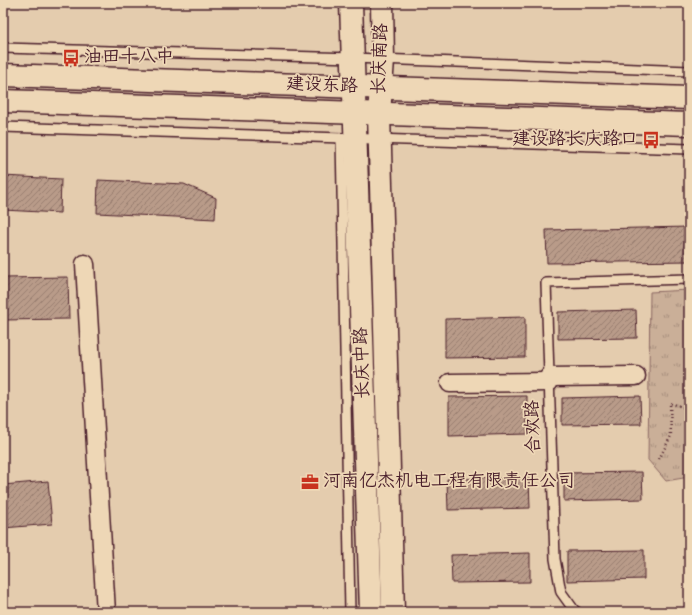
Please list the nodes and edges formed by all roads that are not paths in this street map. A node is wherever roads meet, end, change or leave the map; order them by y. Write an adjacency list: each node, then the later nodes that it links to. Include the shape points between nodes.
1 (352, 3): 4 (main road, 长庆南路)
2 (382, 3): 5 (main road, 长庆南路)
3 (3, 48): 4 (lane)
4 (353, 58): 5 (lane); 8 (main road, 长庆南路)
5 (383, 60): 6 (lane); 9 (main road, 长庆南路)
6 (689, 71)
7 (3, 75): 8 (main road, 建设东路)
8 (354, 87): 9 (main road, 建设东路); 12 (main road, 长庆南路)
9 (381, 88): 10 (main road, 建设东路); 13 (main road, 长庆南路)
10 (689, 98)
11 (3, 101): 12 (main road, 建设东路)
12 (355, 114): 13 (main road, 建设东路); 16 (main road, 长庆中路)
13 (379, 114): 14 (main road, 建设东路); 17 (main road, 长庆中路)
14 (689, 124)
15 (3, 127): 16 (lane)
16 (348, 138): 17 (lane); 25 (lane); 26 (main road, 长庆中路)
17 (379, 138): 18 (lane); 27 (main road, 长庆中路)
18 (689, 149)
19 (85, 264): 24 (street)
20 (689, 279): 22 (lane, 合欢路, via 546,282)
21 (636, 376): 22 (street)
22 (549, 379): 23 (street); 28 (lane, 合欢路, via 555,559 561,592)
23 (450, 383)
24 (106, 612)
25 (350, 612)
26 (371, 612)
27 (393, 612)
28 (578, 612)

